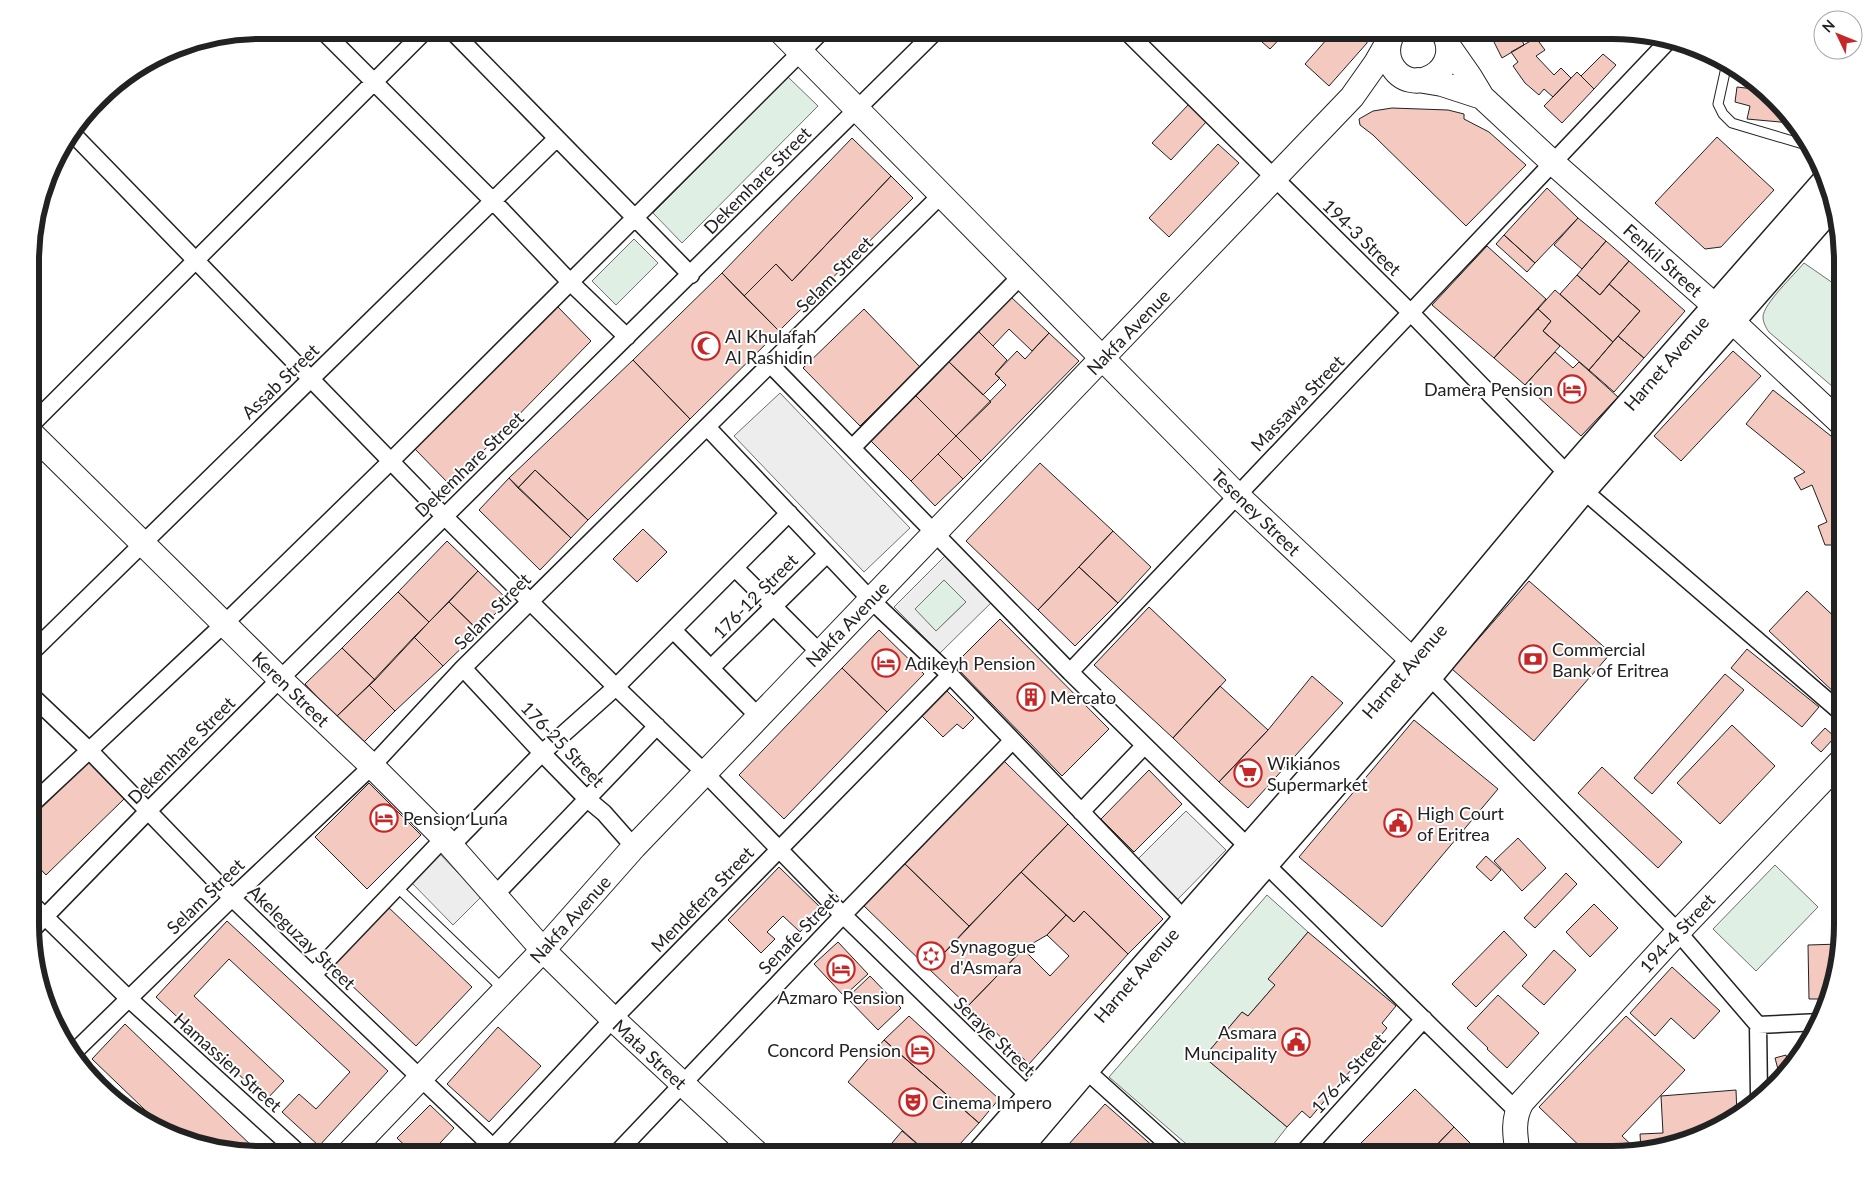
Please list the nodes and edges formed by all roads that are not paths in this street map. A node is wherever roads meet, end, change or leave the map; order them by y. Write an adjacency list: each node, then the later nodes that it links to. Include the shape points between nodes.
1 (331, 39): 16 (street)
2 (417, 39): 16 (street)
3 (460, 39): 21 (street)
4 (788, 39): 13 (street, Teseney Street)
5 (814, 39): 13 (street)
6 (927, 39): 19 (street, Dekemhare Street)
7 (1134, 39): 24 (street, 194-3 Street)
8 (1390, 39): 17 (street, Nakfa Avenue)
9 (1391, 39): 15 (street, via 1389,60 1400,75)
10 (1446, 39): 15 (street, via 1448,57 1444,67 1428,79)
11 (1448, 39): 18 (street)
12 (1664, 45): 23 (street, Massawa Street)
13 (801, 52): 19 (street, Teseney Street); 29 (street)
14 (1726, 69): 22 (lane, via 1718,104 1722,114 1732,123)
15 (1413, 80): 17 (street, via 1390,82); 18 (street, via 1442,84)
16 (374, 83): 27 (street); 30 (street)
17 (1352, 97): 24 (street, Nakfa Avenue)
18 (1482, 97): 23 (street, Fenkil Street)
19 (856, 110): 26 (street, Teseney Street); 31 (street, Dekemhare Street)
20 (76, 137): 30 (street, Seraye Street)
21 (556, 139): 27 (street, Assab Street); 29 (street)
22 (1802, 144)
23 (1552, 162): 34 (street, Massawa Street); 35 (street, Fenkil Street)
24 (1275, 179): 34 (street, 194-3 Street); 37 (street, Nakfa Avenue)
25 (1821, 187): 35 (main road, Harnet Avenue)
26 (941, 195): 32 (street, Teseney Street); 38 (street, Selam Street)
27 (493, 201): 33 (street); 39 (street, Assab Street)
28 (1828, 210): 35 (main road, Harnet Avenue)
29 (634, 217): 31 (street); 33 (street)
30 (194, 261): 39 (street, Seraye Street); 40 (street)
31 (690, 274): 36 (street, Dekemhare Street)
32 (1021, 276): 37 (street, Teseney Street); 44 (street)
33 (570, 282): 36 (street); 45 (street)
34 (1411, 313): 46 (street, 194-3 Street); 47 (street, Massawa Street)
35 (1723, 314): 41 (street, Fenkil Street); 46 (main road, Harnet Avenue)
36 (627, 337): 49 (street, Dekemhare Street)
37 (1102, 358): 47 (street, Teseney Street); 50 (street, Nakfa Avenue)
38 (771, 365): 42 (street, Selam Street); 44 (street)
39 (310, 379): 45 (street, Seraye Street); 51 (street, Assab Street)
40 (39, 417)
41 (1834, 418)
42 (707, 427): 48 (street); 55 (street, Selam Street)
43 (39, 441): 51 (street, Keren Street)
44 (852, 448): 50 (street)
45 (390, 461): 49 (street, Seraye Street); 57 (street)
46 (1576, 483): 63 (main road, Harnet Avenue); 69 (street, 194-3 Street)
47 (1237, 495): 63 (street, Teseney Street); 64 (street, Massawa Street)
48 (789, 513): 52 (street); 53 (street)
49 (444, 516): 55 (street, Seraye Street); 66 (street, Dekemhare Street)
50 (934, 532): 54 (street, Nakfa Avenue); 64 (street)
51 (142, 543): 57 (street, Keren Street); 59 (street, Assab Street)
52 (827, 554): 54 (street); 56 (street, 176-12 Street)
53 (735, 568): 56 (street); 58 (street)
54 (870, 599): 60 (street, Nakfa Avenue); 65 (street)
55 (531, 601): 61 (street, Selam Street); 67 (street, Seraye Street)
56 (774, 606): 60 (street); 62 (street, 176-12 Street)
57 (224, 624): 66 (street, Keren Street); 74 (street)
58 (673, 630): 62 (street); 67 (street)
59 (39, 645)
60 (820, 653): 70 (street, Nakfa Avenue)
61 (463, 668): 75 (street, 176-25 Street); 76 (street, Selam Street)
62 (712, 668): 70 (street)
63 (1421, 668): 86 (main road, Harnet Avenue); 95 (street)
64 (1070, 672): 73 (street)
65 (950, 674): 72 (street); 85 (street, Mendefera Street)
66 (280, 679): 76 (street, Keren Street); 81 (street, Dekemhare Street)
67 (616, 687): 71 (street, Seraye Street); 75 (street)
68 (39, 703): 74 (street, Akeleguzay Street)
69 (1834, 707)
70 (758, 716): 78 (street, Nakfa Avenue)
71 (657, 726): 78 (street, Seraye Street); 80 (street)
72 (1012, 741): 82 (street); 91 (street, Senafe Street)
73 (1144, 746): 82 (street); 86 (street)
74 (90, 751): 79 (street); 81 (street, Akeleguzay Street)
75 (542, 753): 80 (street, 176-25 Street); 83 (street)
76 (372, 766): 83 (street, Keren Street); 89 (street, Selam Street)
77 (1834, 767): 95 (street, 194-4 Street)
78 (705, 772): 84 (street, Nakfa Avenue); 85 (street, Seraye Street)
79 (39, 798)
80 (586, 798): 84 (street, 176-25 Street); 88 (street)
81 (148, 811): 89 (street, Akeleguzay Street); 92 (street, Dekemhare Street)
82 (1081, 812): 94 (street)
83 (447, 842): 87 (street); 88 (street, Keren Street)
84 (634, 847): 96 (street, Nakfa Avenue)
85 (779, 849): 91 (street, Seraye Street); 100 (street, Mendefera Street)
86 (1256, 856): 94 (main road, Harnet Avenue); 101 (street)
87 (398, 888): 97 (street); 98 (lane)
88 (494, 896): 96 (street, Keren Street)
89 (232, 898): 97 (street, Akeleguzay Street); 99 (street, Selam Street)
90 (39, 911): 92 (street, Hamassien Street)
91 (843, 915): 107 (street, Senafe Street); 109 (street, Seraye Street)
92 (45, 917): 93 (street, Dekemhare Street); 99 (street, Hamassien Street)
93 (39, 923)
94 (1193, 928): 105 (main road, Harnet Avenue)
95 (1678, 932): 103 (street); 110 (street, 194-4 Street)
96 (542, 950): 98 (street, Nakfa Avenue); 100 (street, Mata Street)
97 (313, 975): 106 (street, Akeleguzay Street)
98 (504, 990): 106 (street, Nakfa Avenue)
99 (128, 998): 104 (street, Selam Street); 112 (street, Hamassien Street)
100 (612, 1019): 107 (street, Mata Street); 115 (street, Mendefera Street)
101 (1424, 1019): 110 (street); 122 (street, 176-4 Street)
102 (1811, 1022): 103 (street)
103 (1758, 1025): 108 (street)
104 (77, 1049)
105 (1076, 1061): 109 (main road, Harnet Avenue); 121 (street)
106 (420, 1077): 113 (street, Nakfa Avenue); 114 (street, Akeleguzay Street)
107 (682, 1084): 116 (street, Senafe Street); 117 (street, Mata Street)
108 (1759, 1091)
109 (1038, 1105): 111 (main road, Harnet Avenue); 120 (main road, Harnet Avenue)
110 (1517, 1111): 123 (street, via 1514,1128)
111 (996, 1135): 118 (main road, Harnet Avenue); 119 (street)
112 (291, 1146)
113 (355, 1146)
114 (487, 1146)
115 (498, 1146)
116 (623, 1146)
117 (749, 1146)
118 (987, 1146)
119 (1007, 1146)
120 (1019, 1146)
121 (1170, 1146)
122 (1309, 1146)
123 (1517, 1146)

